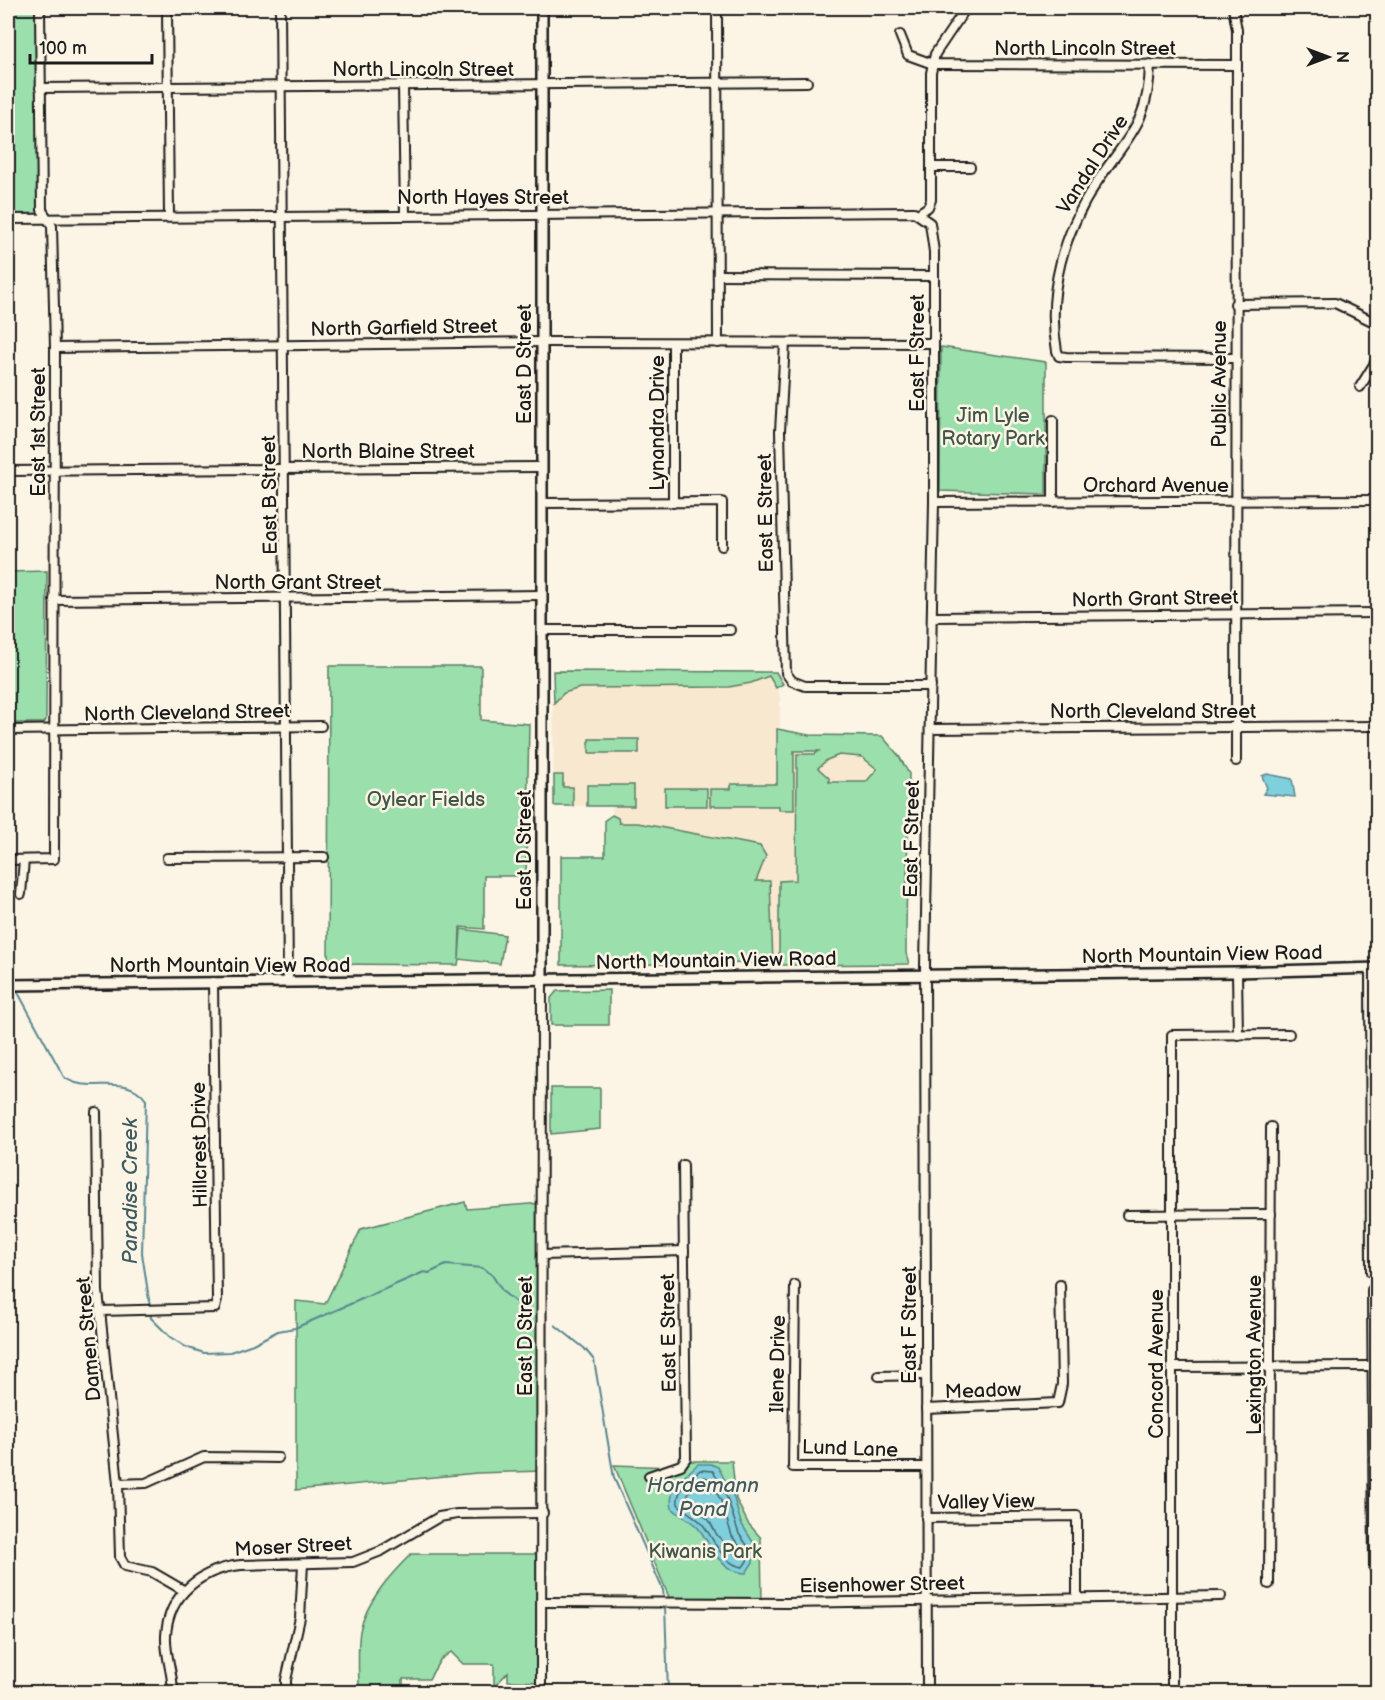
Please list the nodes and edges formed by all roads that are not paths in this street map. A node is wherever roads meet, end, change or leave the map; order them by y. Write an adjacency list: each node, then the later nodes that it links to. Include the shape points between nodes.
1 (40, 8): 18 (street, East 1st Street)
2 (167, 8): 15 (street)
3 (280, 8): 16 (street, East B Street)
4 (542, 8): 14 (street, East D Street)
5 (717, 8): 13 (street)
6 (966, 8): 9 (street, via 935,54)
7 (1233, 8): 11 (street, Public Avenue)
8 (900, 35): 9 (street, via 908,55)
9 (933, 64): 10 (street, North Lincoln Street); 19 (street)
10 (1150, 64): 11 (street, North Lincoln Street); 40 (street, Vandal Drive, via 1149,92 1141,120 1097,182 1071,228 1057,277 1052,315 1057,351 1059,356 1090,358)
11 (1237, 65): 31 (street, Public Avenue)
12 (807, 82): 13 (street, North Lincoln Street)
13 (718, 83): 14 (street, North Lincoln Street); 21 (street)
14 (543, 84): 17 (street, North Lincoln Street); 24 (street, East D Street)
15 (167, 85): 16 (street, North Lincoln Street); 18 (street, North Lincoln Street); 26 (street)
16 (281, 86): 17 (street, North Lincoln Street); 25 (street, East B Street)
17 (403, 86): 23 (street)
18 (40, 88): 27 (street, East 1st Street, via 42,210)
19 (931, 167): 20 (street); 22 (street, via 931,200)
20 (970, 167)
21 (717, 212): 22 (street, North Hayes Street); 24 (street, North Hayes Street); 29 (street)
22 (919, 213): 30 (street, East F Street, via 933,232)
23 (405, 214): 24 (street, North Hayes Street); 25 (street, North Hayes Street)
24 (543, 214): 33 (street, East D Street)
25 (282, 215): 26 (street, North Hayes Street); 38 (street, East B Street)
26 (169, 217): 27 (street, North Hayes Street)
27 (46, 218): 28 (street, North Hayes Street); 39 (street, East 1st Street, via 52,226)
28 (8, 219)
29 (718, 275): 30 (street); 35 (street)
30 (934, 276): 37 (street, East F Street)
31 (1235, 304): 32 (street, via 1335,303); 40 (street, Public Avenue)
32 (1377, 324)
33 (542, 342): 34 (street, North Garfield Street); 38 (street, North Garfield Street); 45 (street, East D Street)
34 (673, 342): 35 (street, North Garfield Street); 53 (street, Lynandra Drive)
35 (718, 343): 36 (street, North Garfield Street)
36 (785, 343): 37 (street, North Garfield Street); 63 (street, East E Street, via 780,431 786,673 805,687)
37 (934, 343): 50 (street, East F Street)
38 (284, 345): 39 (street, North Garfield Street); 44 (street, East B Street)
39 (55, 348): 47 (street, East 1st Street)
40 (1235, 358): 49 (street, Public Avenue)
41 (1377, 358): 42 (street)
42 (1360, 387)
43 (1053, 420): 51 (street)
44 (285, 467): 45 (street, North Blaine Street); 47 (street, North Blaine Street); 56 (street, East B Street)
45 (541, 467): 52 (street, East D Street)
46 (8, 471): 47 (street, North Blaine Street)
47 (54, 471): 57 (street, East 1st Street)
48 (1377, 500): 49 (street, Orchard Avenue)
49 (1235, 501): 51 (street, Orchard Avenue); 59 (street, Public Avenue)
50 (934, 502): 51 (street, Orchard Avenue); 60 (street, East F Street)
51 (1053, 502)
52 (542, 503): 53 (street); 55 (street, East D Street)
53 (673, 503): 54 (street, via 722,502)
54 (722, 546)
55 (542, 595): 56 (street, North Grant Street); 61 (street, East D Street)
56 (286, 599): 57 (street, North Grant Street); 67 (street, East B Street)
57 (54, 600): 70 (street, East 1st Street)
58 (1377, 613): 59 (street, North Grant Street)
59 (1236, 614): 60 (street, North Grant Street); 65 (street, Public Avenue)
60 (932, 616): 63 (street, East F Street)
61 (542, 630): 62 (street); 81 (street, East D Street)
62 (730, 630)
63 (931, 686): 68 (street, East F Street)
64 (321, 726): 67 (street, North Cleveland Street)
65 (1236, 726): 66 (street, North Cleveland Street); 68 (street, North Cleveland Street); 71 (street, Public Avenue)
66 (1377, 726)
67 (287, 727): 70 (street, North Cleveland Street); 73 (street, East B Street)
68 (930, 729): 80 (street, East F Street)
69 (8, 730): 70 (street, North Cleveland Street)
70 (54, 730): 76 (street, East 1st Street, via 54,859)
71 (1236, 761)
72 (324, 856): 73 (street)
73 (288, 857): 74 (street); 83 (street, East B Street)
74 (167, 858)
75 (8, 860): 76 (street)
76 (24, 860): 77 (street)
77 (21, 894)
78 (1374, 968): 79 (street, North Mountain View Road); 95 (street)
79 (1237, 972): 80 (street, North Mountain View Road); 85 (street)
80 (925, 976): 81 (street, North Mountain View Road); 103 (street, East F Street)
81 (542, 980): 83 (street, North Mountain View Road); 94 (street, East D Street)
82 (213, 982): 83 (street, North Mountain View Road); 84 (street, North Mountain View Road); 99 (street, Hillcrest Drive, via 215,1308)
83 (288, 982)
84 (8, 985)
85 (1238, 1035): 86 (street); 92 (street, Concord Avenue, via 1172,1035)
86 (1289, 1035)
87 (96, 1112): 99 (street, Damen Street)
88 (1271, 1127): 90 (street, Lexington Avenue)
89 (683, 1165): 93 (street, East E Street)
90 (1271, 1214): 92 (street); 100 (street, Lexington Avenue)
91 (1127, 1215): 92 (street)
92 (1173, 1215): 101 (street, Concord Avenue)
93 (684, 1251): 94 (street); 109 (street, East E Street, via 686,1458 681,1465)
94 (543, 1255): 111 (street, East D Street)
95 (1371, 1272)
96 (795, 1285): 106 (street, Ilene Drive)
97 (1060, 1285): 105 (street, Meadow, via 1061,1399 1054,1405)
98 (1371, 1290): 102 (street)
99 (101, 1311): 110 (street, Damen Street)
100 (1269, 1365): 101 (street); 102 (street); 115 (street, Lexington Avenue)
101 (1173, 1366): 117 (street, Concord Avenue)
102 (1371, 1366): 114 (street)
103 (926, 1375): 104 (street); 105 (street, East F Street)
104 (879, 1376)
105 (926, 1409): 108 (street, East F Street)
106 (793, 1443): 108 (street, Lund Lane, via 793,1467)
107 (278, 1458): 110 (street, via 204,1457 146,1483)
108 (926, 1467): 112 (street, East F Street)
109 (649, 1476)
110 (118, 1484): 116 (street, Damen Street, via 122,1563 162,1575)
111 (543, 1513): 113 (street, Moser Street, via 440,1517 366,1558); 121 (street, East D Street)
112 (926, 1518): 119 (street, Valley View, via 1077,1516); 120 (street, East F Street)
113 (303, 1564): 116 (street, Moser Street, via 223,1567); 123 (street, via 300,1618)
114 (1374, 1568)
115 (1269, 1584)
116 (183, 1590): 122 (street, via 166,1636)
117 (1173, 1596): 118 (street, Eisenhower Street); 119 (street, Eisenhower Street); 126 (street, Concord Avenue)
118 (1221, 1596)
119 (1077, 1598): 120 (street, Eisenhower Street)
120 (926, 1600): 121 (street, Eisenhower Street); 125 (street, East F Street)
121 (543, 1602): 124 (street, East D Street)
122 (173, 1692)
123 (286, 1692)
124 (541, 1692)
125 (927, 1692)
126 (1172, 1692)

